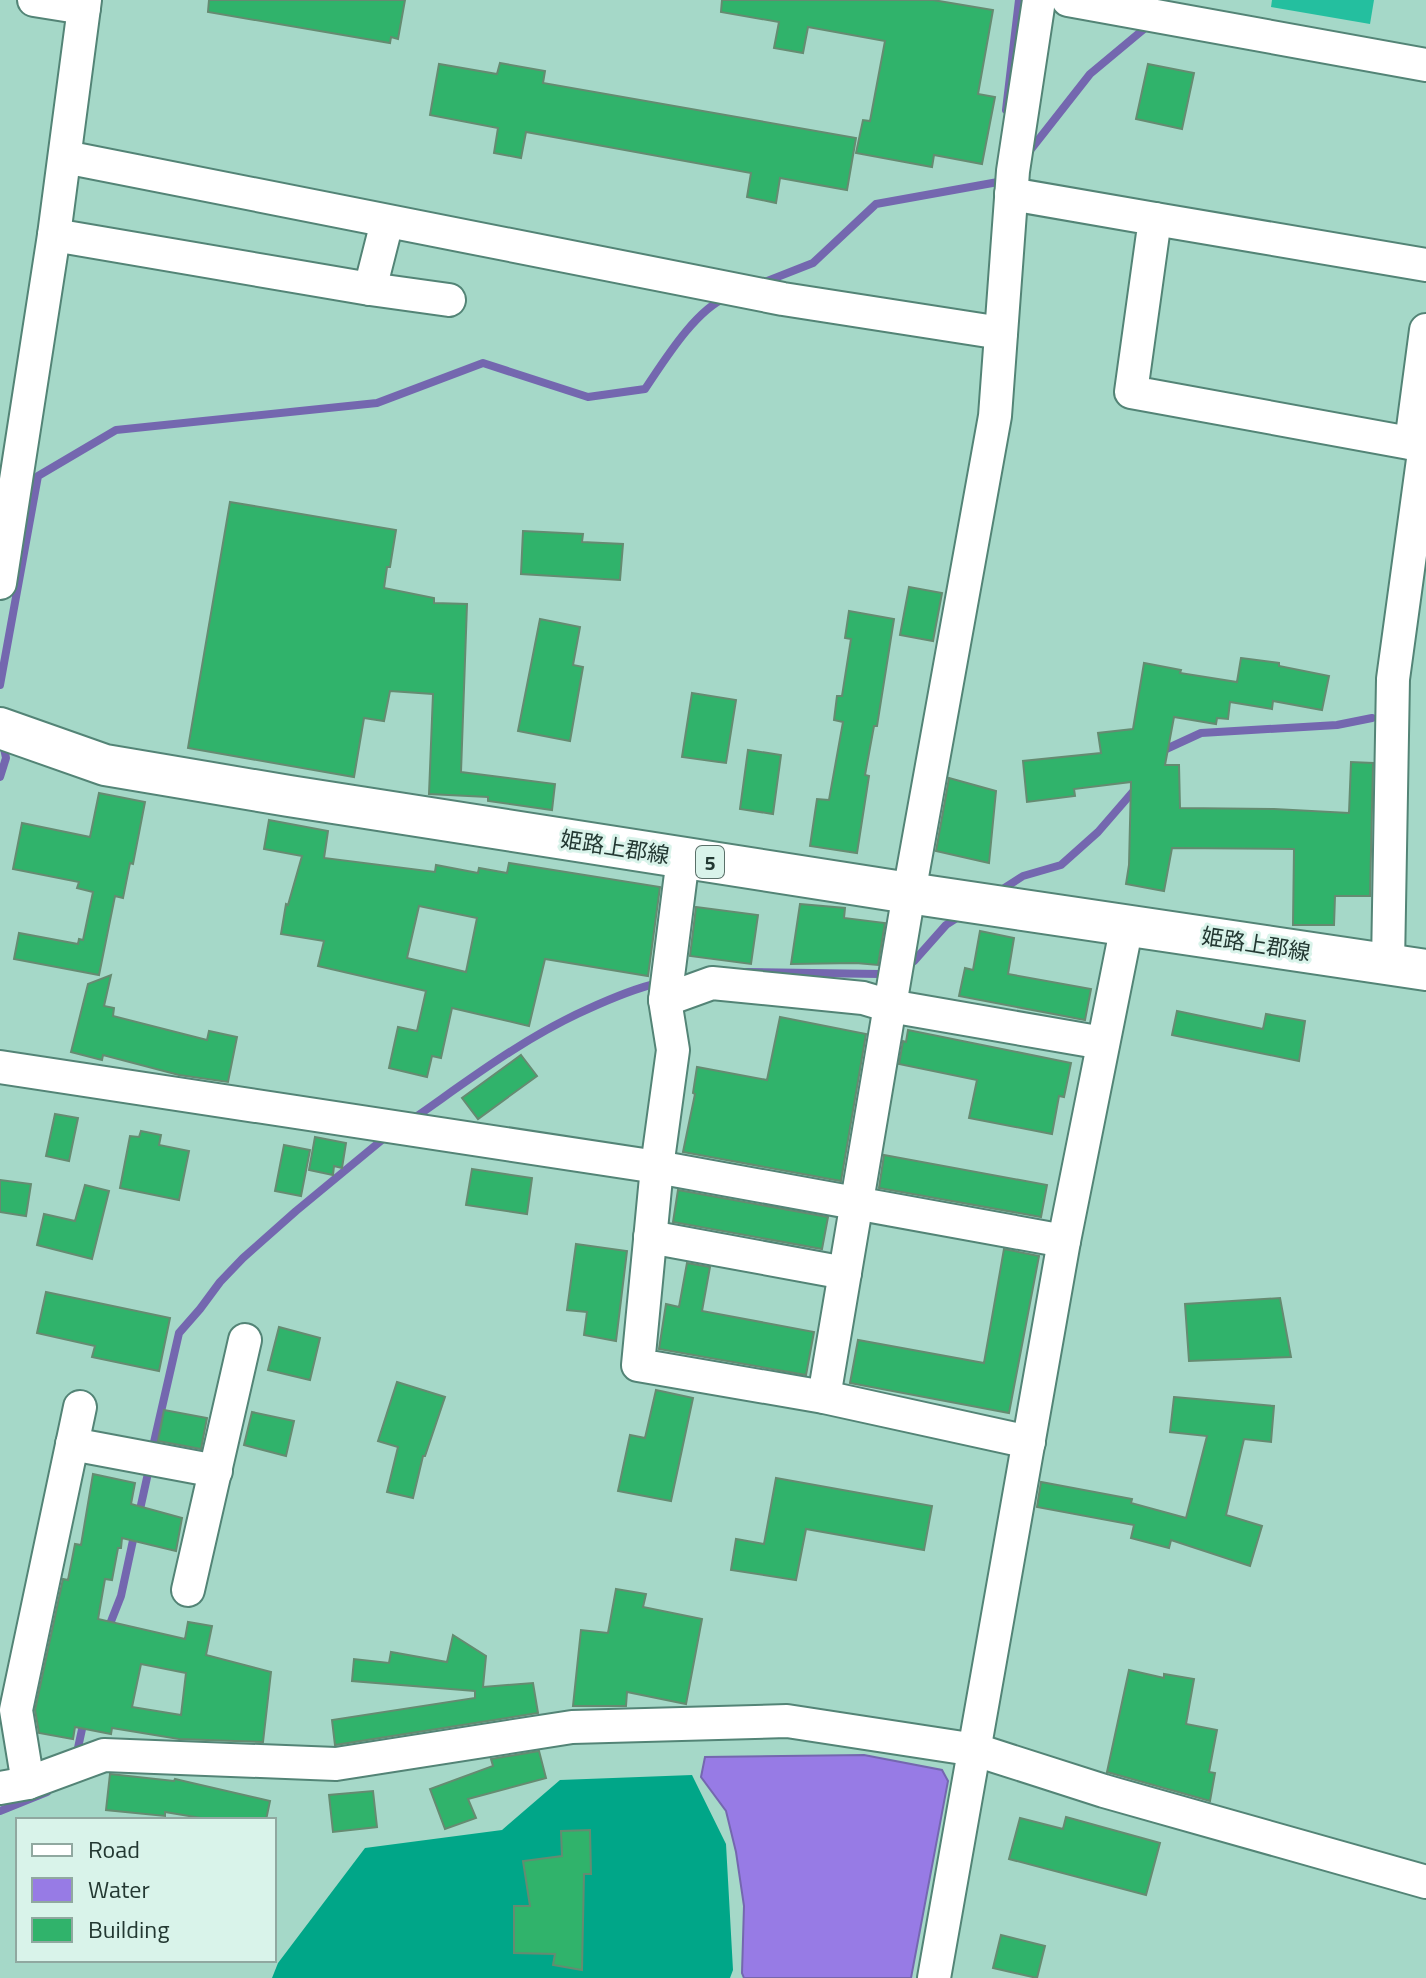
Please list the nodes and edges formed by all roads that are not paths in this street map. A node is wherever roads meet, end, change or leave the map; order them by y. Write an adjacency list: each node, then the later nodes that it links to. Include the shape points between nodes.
1 (34, 0): 4 (street)
2 (1039, 0): 7 (street)
3 (1068, 0): 5 (street)
4 (84, 4): 6 (street)
5 (1426, 65)
6 (65, 157): 9 (street); 10 (street)
7 (1011, 194): 8 (street); 15 (street)
8 (1155, 219): 11 (street); 16 (street, via 1131,392)
9 (387, 222): 12 (street); 15 (street, via 783,299)
10 (54, 235): 12 (street); 17 (street)
11 (1426, 265)
12 (370, 289): 13 (street)
13 (449, 300)
14 (1426, 330): 16 (street)
15 (1001, 333): 20 (street, via 995,416)
16 (1420, 445): 22 (street, via 1393,679)
17 (0, 583)
18 (0, 728): 19 (main road, 姫路上郡線 / 5, via 105,765)
19 (683, 858): 20 (main road, 姫路上郡線 / 5); 24 (street)
20 (909, 893): 21 (main road, 姫路上郡線 / 5); 23 (street)
21 (1127, 925): 22 (main road, 姫路上郡線 / 5); 25 (street)
22 (1407, 967)
23 (894, 981): 24 (street, via 863,998 712,983); 25 (street); 28 (street)
24 (665, 1000): 27 (street, via 673,1050)
25 (1103, 1043): 30 (street)
26 (0, 1067): 27 (street)
27 (657, 1167): 28 (street); 29 (street)
28 (857, 1203): 30 (street); 31 (street)
29 (650, 1237): 31 (street); 33 (street, via 638,1365)
30 (1064, 1241): 35 (street)
31 (845, 1273): 33 (street)
32 (245, 1340): 37 (street)
33 (824, 1397): 35 (street)
34 (80, 1407): 36 (street)
35 (1029, 1442): 39 (street)
36 (72, 1444): 37 (street); 40 (street, via 16,1710)
37 (216, 1471): 38 (street)
38 (188, 1590)
39 (976, 1750): 40 (street, via 787,1721 572,1727 336,1764 104,1755); 41 (street); 42 (street)
40 (14, 1785)
41 (1426, 1882)
42 (934, 1978)

